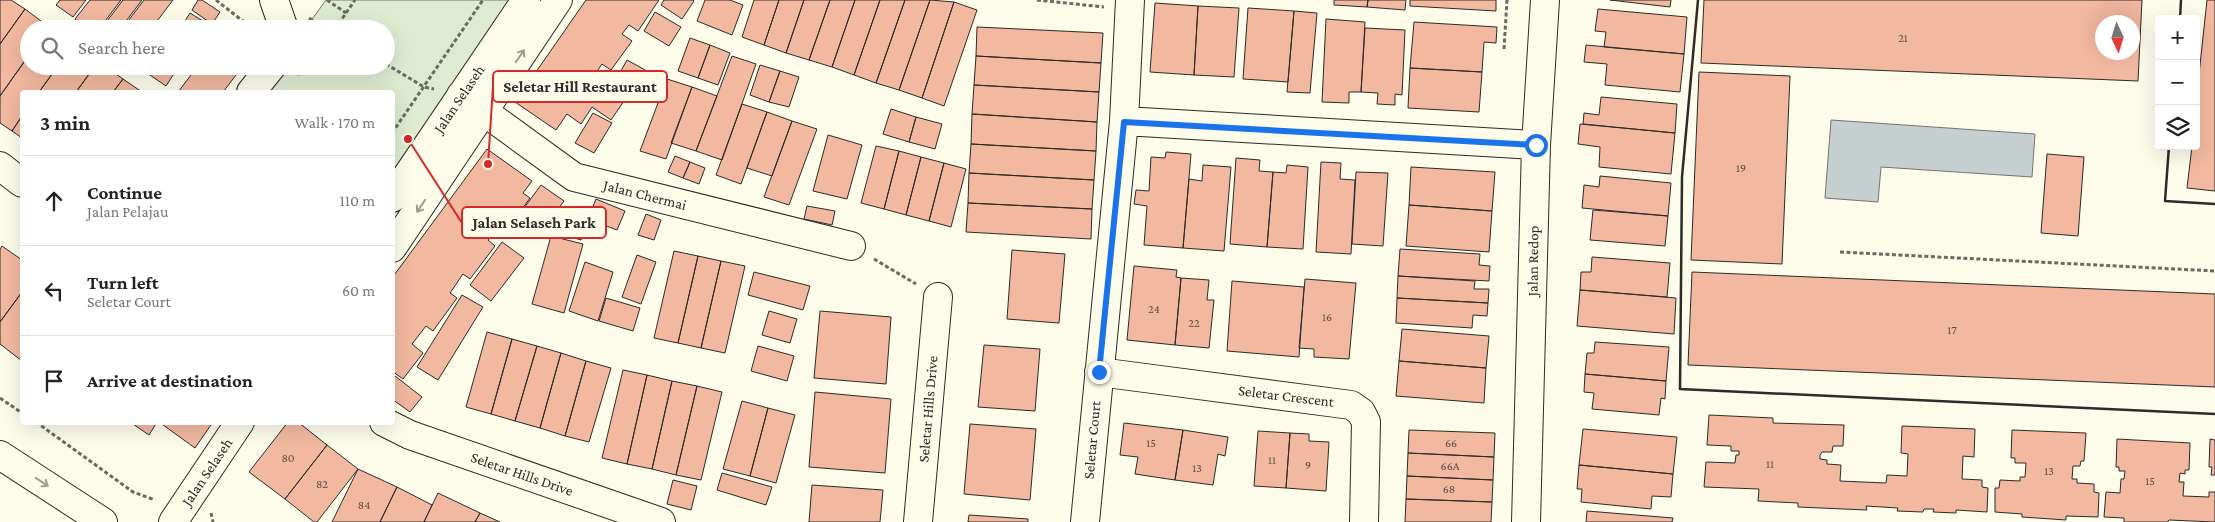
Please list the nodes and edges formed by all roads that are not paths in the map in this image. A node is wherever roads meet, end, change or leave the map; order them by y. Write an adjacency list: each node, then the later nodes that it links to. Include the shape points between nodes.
1 (274, 0): 6 (street)
2 (526, 0): 9 (street, Jalan Selaseh)
3 (558, 0): 10 (street, one-way to 3)
4 (1546, 0): 12 (street, Jalan Redop)
5 (1119, 4): 11 (street, Seletar Court)
6 (281, 20)
7 (265, 75): 8 (street)
8 (253, 90)
9 (461, 95): 10 (street, Jalan Chermai); 15 (street, Jalan Selaseh)
10 (483, 111): 16 (street, one-way to 16); 17 (street, Jalan Chermai, via 574,177)
11 (1124, 122): 12 (street); 19 (street, Seletar Court)
12 (1536, 145): 29 (street, Jalan Redop)
13 (0, 166): 14 (street)
14 (20, 181)
15 (395, 194)
16 (395, 243)
17 (851, 246)
18 (938, 297): 26 (street, Seletar Hills Drive)
19 (1099, 372): 27 (street, Seletar Court); 28 (street, Seletar Crescent, via 1351,405 1361,412 1366,422)
20 (238, 425): 24 (street, Jalan Selaseh)
21 (390, 425): 25 (street, Seletar Hills Drive, via 410,435)
22 (0, 454): 23 (street, one-way to 23)
23 (103, 522)
24 (173, 522)
25 (661, 522)
26 (918, 522)
27 (1085, 522)
28 (1364, 522)
29 (1526, 522)

